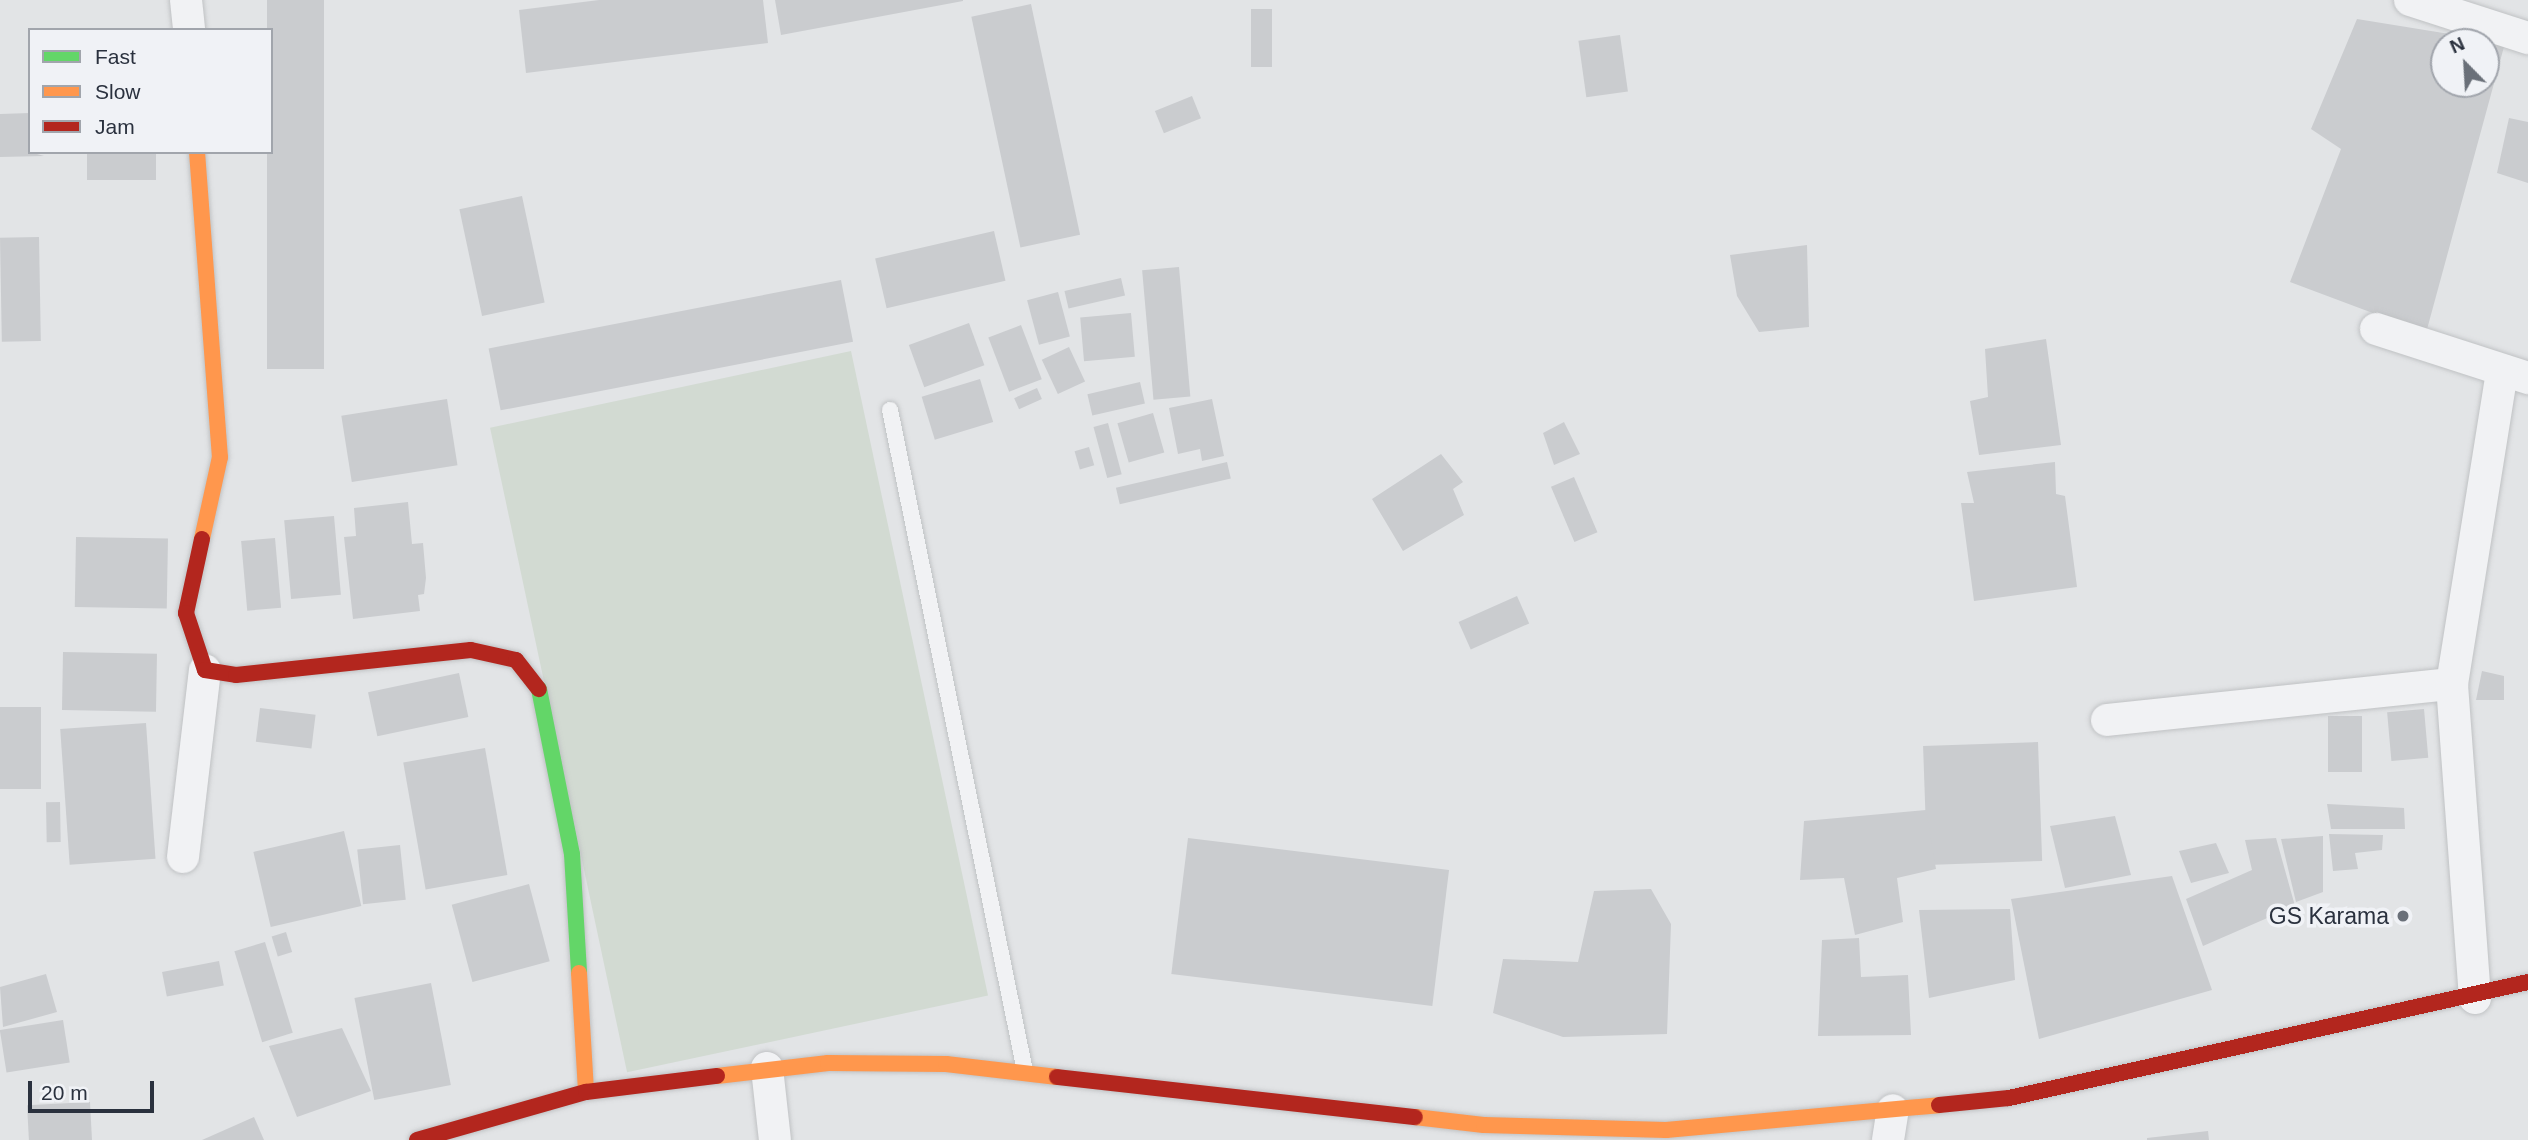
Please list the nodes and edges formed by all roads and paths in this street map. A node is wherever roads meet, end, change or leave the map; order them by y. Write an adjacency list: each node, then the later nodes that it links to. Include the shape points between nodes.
1 (187, 0): 3 (street)
2 (2410, 0): 4 (street)
3 (188, 28)
4 (2528, 38)
5 (197, 154): 9 (main road, via 220,457 186,612 192,643)
6 (2376, 329): 7 (street)
7 (2515, 374): 10 (street)
8 (890, 410): 16 (lane)
9 (205, 670): 12 (street); 17 (main road, via 236,675 471,650 516,660 542,694 572,854)
10 (2452, 684): 11 (street); 14 (street)
11 (2107, 720)
12 (183, 857)
13 (2528, 982): 14 (main road)
14 (2475, 999): 18 (main road)
15 (767, 1068): 16 (main road, via 946,1063); 17 (main road); 20 (street)
16 (1025, 1074): 18 (main road, via 1352,1114 1571,1129)
17 (586, 1092): 19 (main road)
18 (1890, 1125)
19 (417, 1140)
20 (775, 1140)

